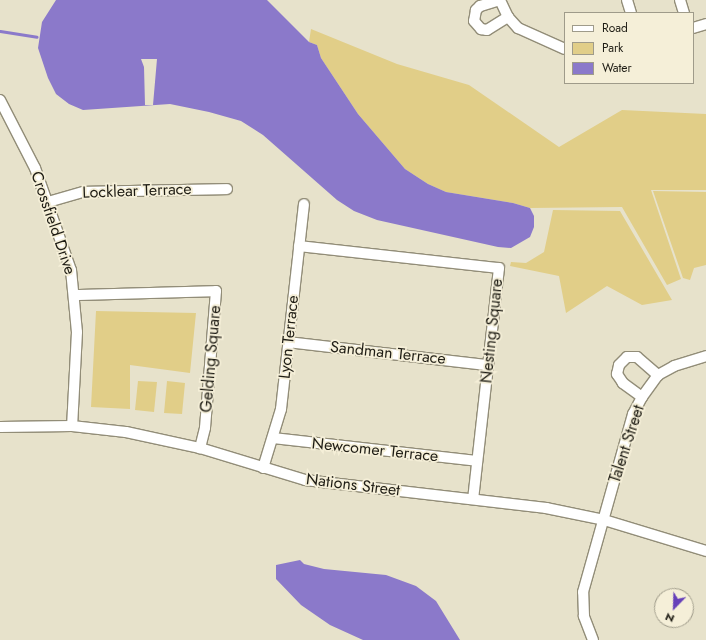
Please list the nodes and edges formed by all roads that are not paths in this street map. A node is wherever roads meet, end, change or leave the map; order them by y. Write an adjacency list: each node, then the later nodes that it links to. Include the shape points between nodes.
1 (500, 0): 6 (street); 6 (street, via 480,6 476,10 474,21 481,29 493,29)
2 (627, 0): 4 (street)
3 (680, 0): 5 (street)
4 (631, 12)
5 (684, 12)
6 (508, 17): 9 (street, via 527,34)
7 (706, 24): 8 (street)
8 (694, 28)
9 (564, 48)
10 (0, 100): 12 (street, Crossfield Drive, via 35,168)
11 (227, 189): 12 (street, Locklear Terrace, via 84,192)
12 (48, 202): 15 (street, Crossfield Drive, via 65,248)
13 (304, 204): 14 (street, Lyon Terrace)
14 (299, 246): 16 (street, Lyon Terrace); 18 (street, Nesting Square, via 499,268)
15 (75, 295): 21 (street, Crossfield Drive, via 77,332); 24 (street, Gelding Square, via 216,291 205,428)
16 (288, 342): 18 (street, Sandman Terrace); 23 (street, Lyon Terrace, via 279,418)
17 (706, 356): 19 (street, Talent Street, via 674,366)
18 (488, 365): 25 (street, Nesting Square)
19 (658, 375): 20 (street, Talent Street); 20 (street, via 637,357 627,357 619,365 617,374 623,384)
20 (642, 397): 28 (street, Talent Street, via 633,414)
21 (72, 426): 22 (street, Nations Street); 24 (street, Nations Street, via 126,432)
22 (0, 427)
23 (273, 438): 25 (street, Newcomer Terrace); 26 (street, Lyon Terrace)
24 (200, 448): 26 (street, Nations Street)
25 (477, 461): 27 (street, Nesting Square)
26 (263, 468): 27 (street, Nations Street, via 305,480)
27 (473, 499): 28 (street, Nations Street, via 546,508)
28 (604, 520): 29 (street, Nations Street); 30 (street, Talent Street, via 583,592 584,616)
29 (706, 552)
30 (593, 640)

